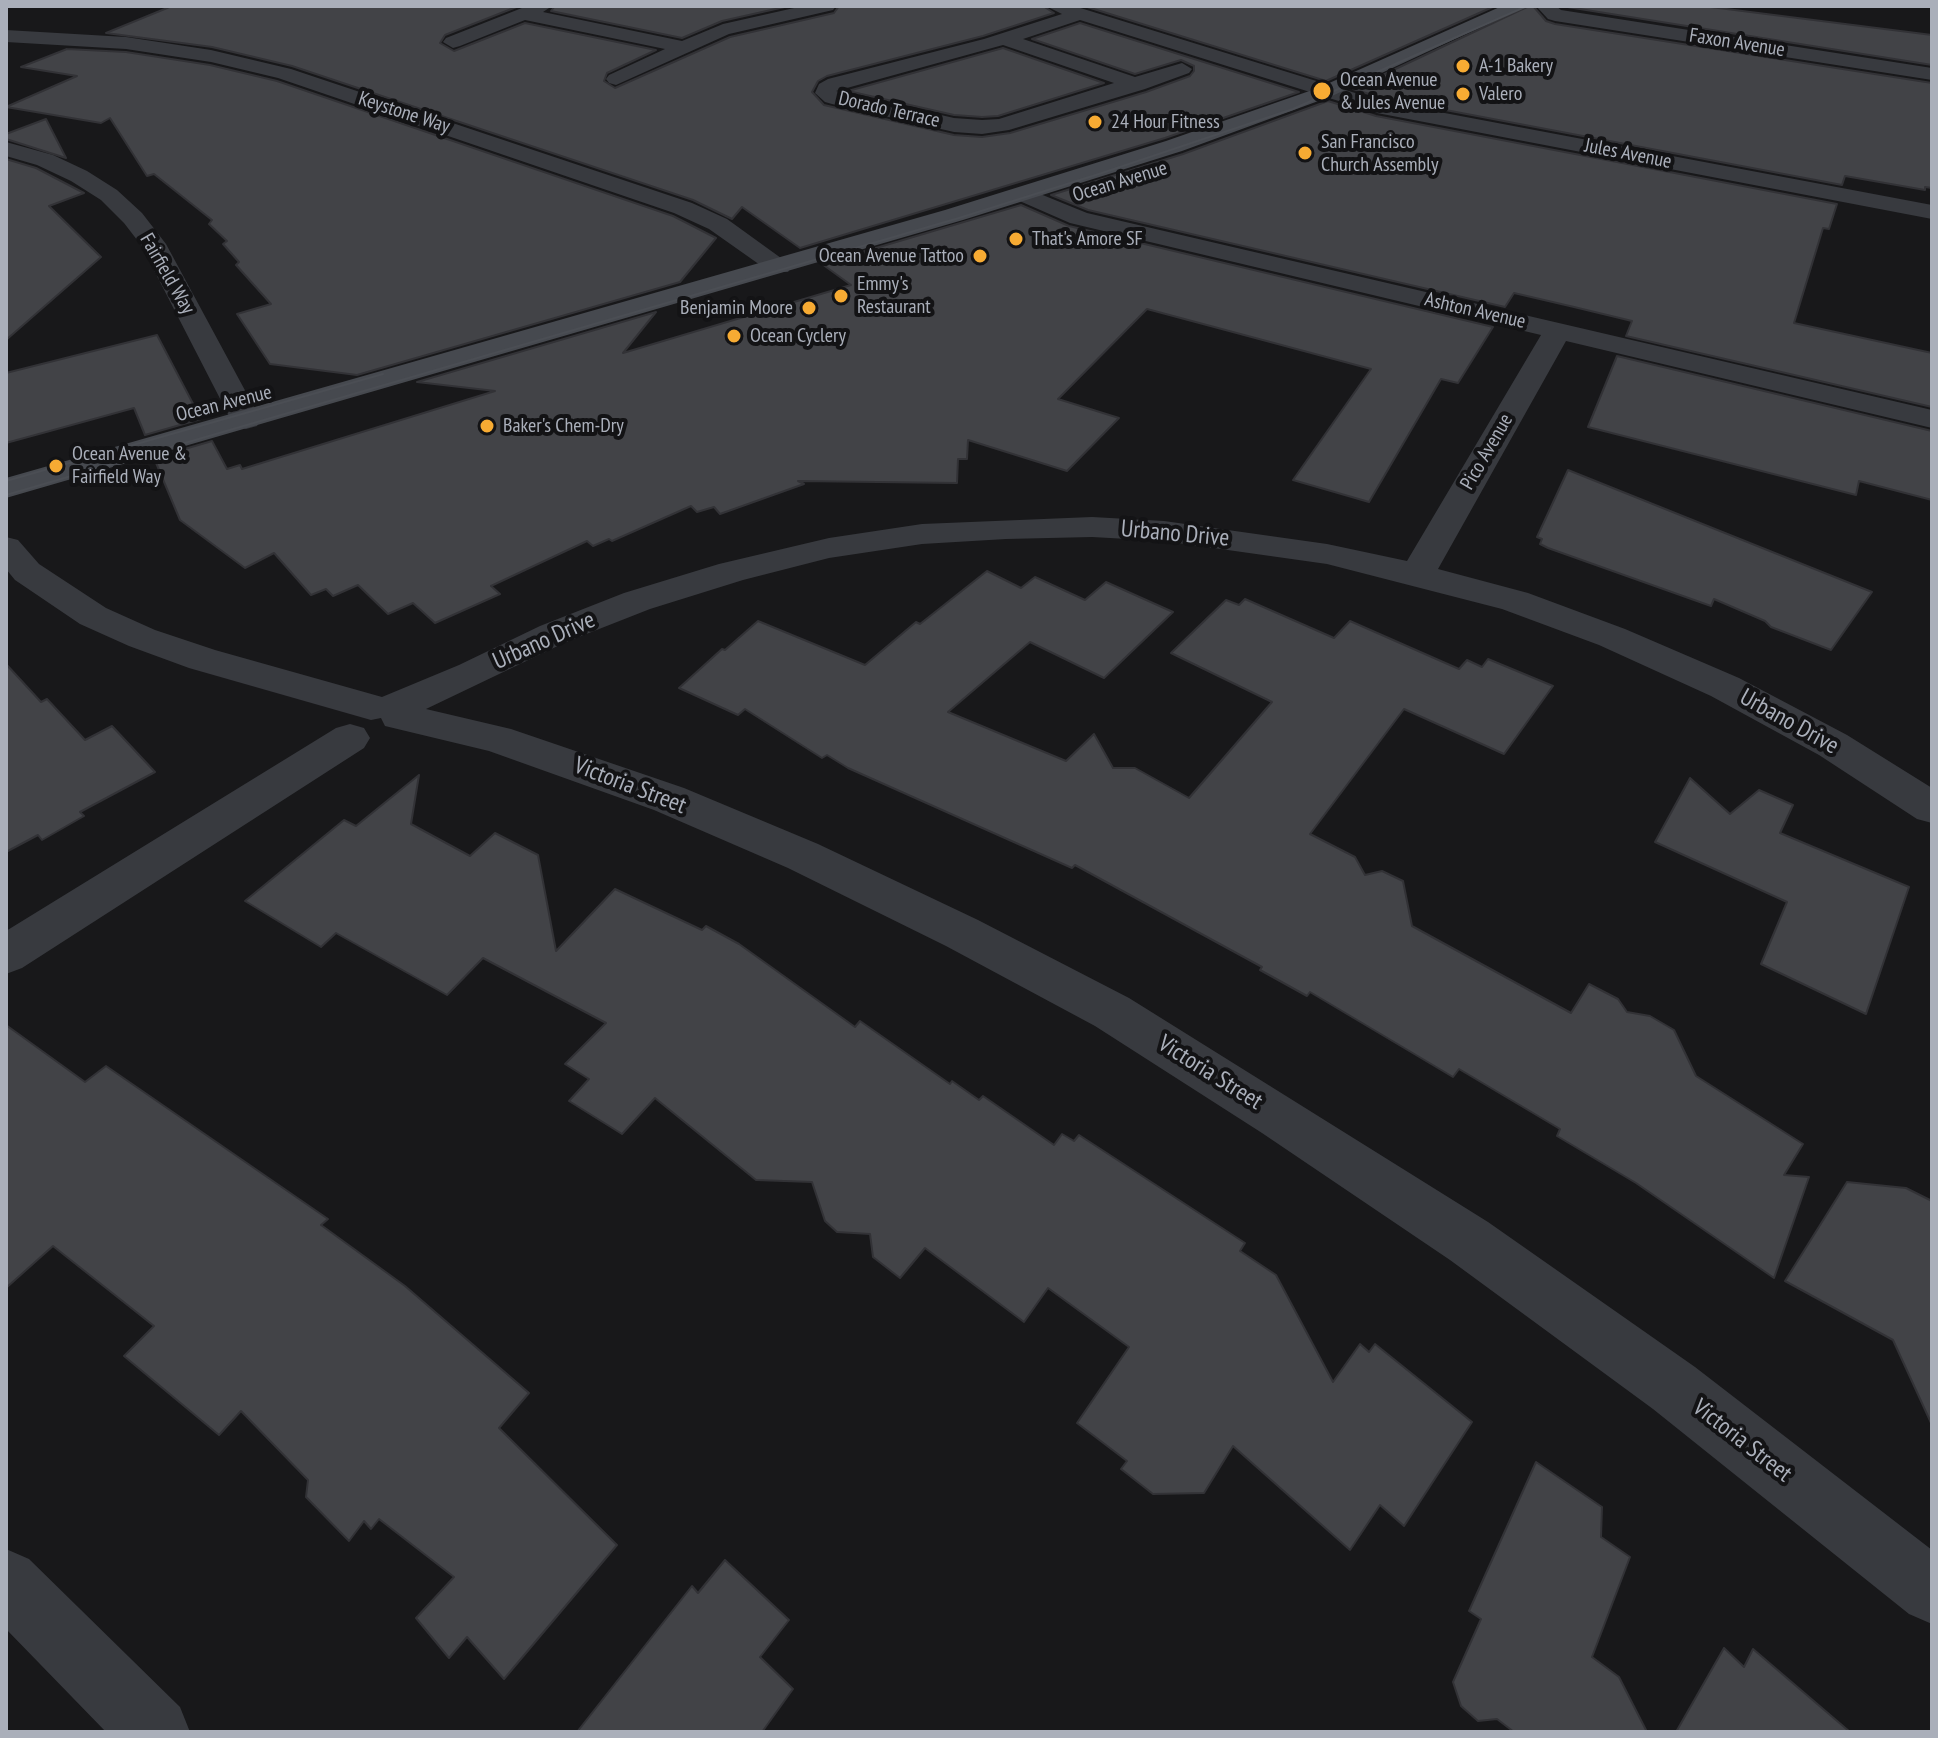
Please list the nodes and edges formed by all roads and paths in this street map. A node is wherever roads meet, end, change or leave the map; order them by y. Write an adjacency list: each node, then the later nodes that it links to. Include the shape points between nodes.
1 (543, 6): 7 (street)
2 (827, 6): 12 (street, via 733,28)
3 (1055, 6): 8 (street)
4 (1477, 6): 17 (main road, via 1325,75)
5 (1517, 6): 17 (main road, Ocean Avenue)
6 (1545, 6): 14 (street, Faxon Avenue, via 1555,15)
7 (524, 14): 11 (street); 12 (street)
8 (1080, 14): 10 (street, Dorado Terrace); 17 (street)
9 (6, 36): 21 (street, Keystone Way, via 126,43 284,73 683,208 718,224)
10 (1004, 39): 16 (street); 16 (street, Dorado Terrace, via 835,83 825,93 982,127)
11 (453, 42)
12 (681, 47): 15 (street)
13 (1182, 69): 16 (street, Dorado Terrace)
14 (1932, 74)
15 (616, 79)
16 (1138, 85)
17 (1325, 92): 19 (main road, Ocean Avenue); 20 (street, Jules Avenue, via 1377,107)
18 (6, 149): 23 (street, Fairfield Way, via 79,176 133,218 153,244)
19 (1034, 200): 21 (main road, Ocean Avenue); 22 (street, Ashton Avenue, via 1079,218)
20 (1932, 212)
21 (779, 266): 23 (main road, Ocean Avenue, via 453,360)
22 (1558, 331): 24 (street, Ashton Avenue); 28 (street, Pico Avenue)
23 (241, 410): 25 (main road, Ocean Avenue, via 36,456); 26 (main road, Ocean Avenue)
24 (1932, 419)
25 (6, 480)
26 (6, 488)
27 (6, 547): 29 (street, Victoria Street, via 27,572 93,616 142,638)
28 (1417, 574): 29 (street, Urbano Drive, via 1327,554 1164,531 1092,527 922,534 829,548 637,601 553,634); 30 (street, Urbano Drive, via 1528,606 1725,687 1833,745)
29 (378, 717): 31 (street, Urbano Drive); 33 (street, Victoria Street, via 497,739 669,799 803,856 1112,1012 1533,1286 1674,1388)
30 (1932, 808)
31 (6, 955)
32 (6, 1582): 34 (street)
33 (1932, 1591)
34 (155, 1732)

